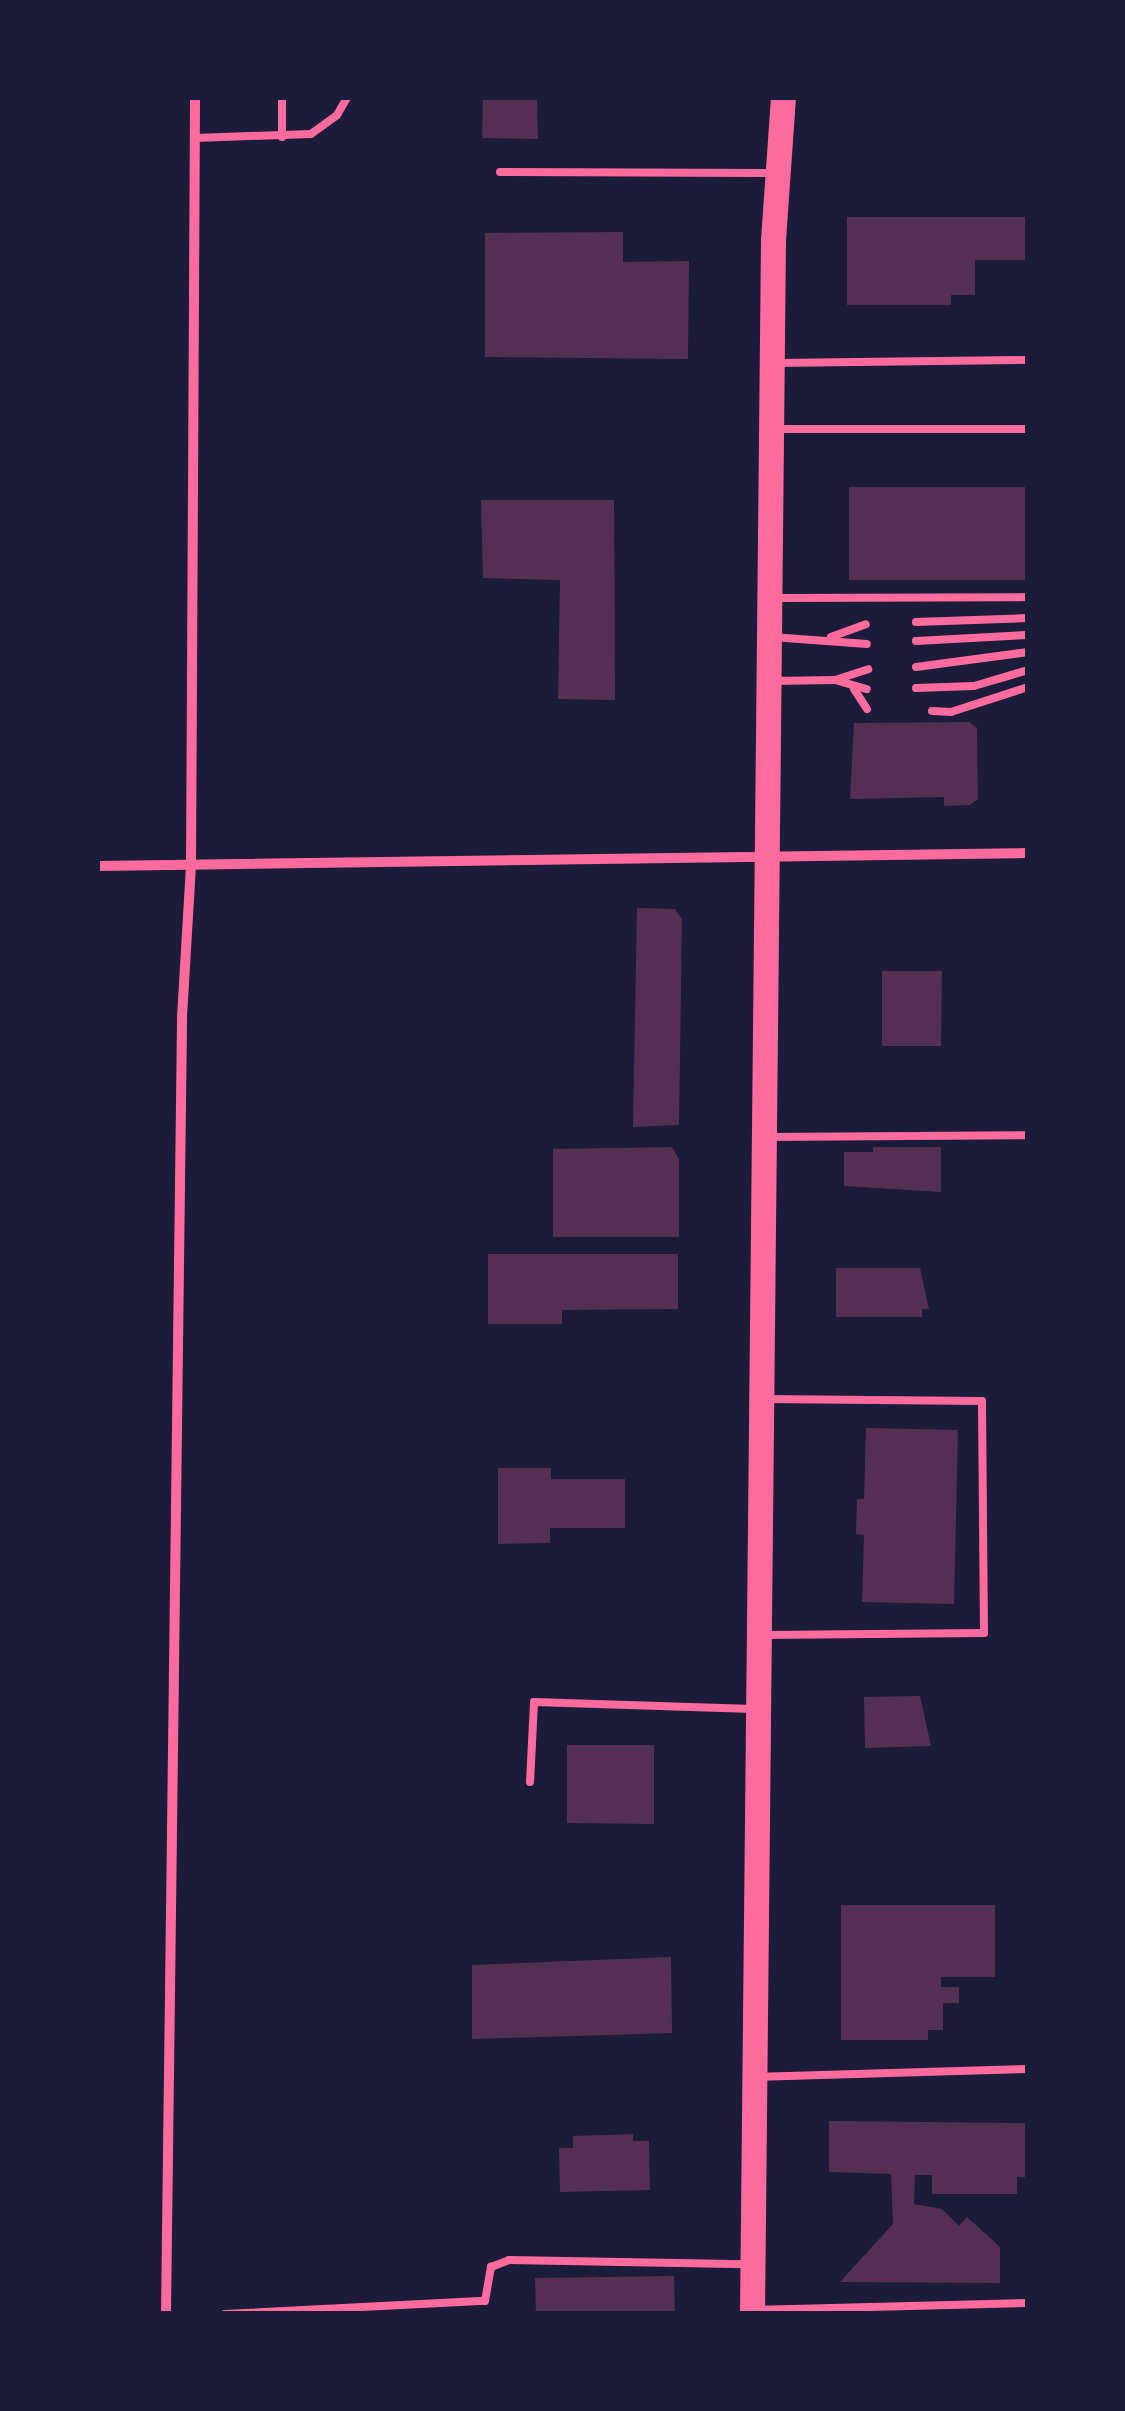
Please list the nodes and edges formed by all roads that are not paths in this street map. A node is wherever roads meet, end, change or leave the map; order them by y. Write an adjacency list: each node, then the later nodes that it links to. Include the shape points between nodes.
1 (195, 98): 6 (street)
2 (282, 98): 5 (lane)
3 (346, 98): 5 (lane, via 311,134)
4 (782, 98): 8 (main road)
5 (282, 137): 6 (lane)
6 (195, 138): 38 (street)
7 (500, 172): 8 (lane)
8 (776, 173): 10 (main road)
9 (1028, 360): 10 (lane)
10 (771, 363): 11 (main road)
11 (770, 430): 12 (lane); 13 (main road)
12 (1028, 430)
13 (768, 598): 14 (lane); 20 (main road)
14 (1028, 598)
15 (1028, 618): 16 (lane)
16 (916, 622)
17 (866, 624): 18 (lane)
18 (831, 636): 20 (lane); 22 (lane)
19 (1028, 636): 21 (lane)
20 (768, 637): 28 (main road)
21 (916, 641)
22 (867, 644)
23 (1028, 652): 24 (lane)
24 (916, 667)
25 (868, 669): 27 (lane)
26 (1028, 670): 30 (lane, via 974,686)
27 (834, 680): 28 (lane); 31 (lane)
28 (767, 681): 36 (main road)
29 (1028, 686): 34 (lane)
30 (916, 688)
31 (854, 689): 32 (lane); 33 (lane)
32 (867, 689)
33 (867, 709)
34 (932, 712)
35 (1028, 853): 36 (street)
36 (769, 855): 38 (street); 40 (main road)
37 (98, 866): 38 (street)
38 (191, 866): 51 (street, via 182,1017)
39 (1028, 1135): 40 (lane)
40 (763, 1137): 41 (main road)
41 (761, 1399): 42 (main road); 42 (lane, via 982,1401 984,1633)
42 (759, 1636): 43 (main road)
43 (758, 1709): 44 (lane, via 534,1702); 46 (main road)
44 (530, 1782)
45 (1028, 2069): 46 (lane)
46 (755, 2078): 47 (main road)
47 (752, 2264): 49 (lane, via 508,2260 492,2266 485,2302); 50 (main road)
48 (1028, 2303): 50 (lane)
49 (297, 2312): 52 (lane)
50 (752, 2312)
51 (166, 2314)
52 (225, 2314)

